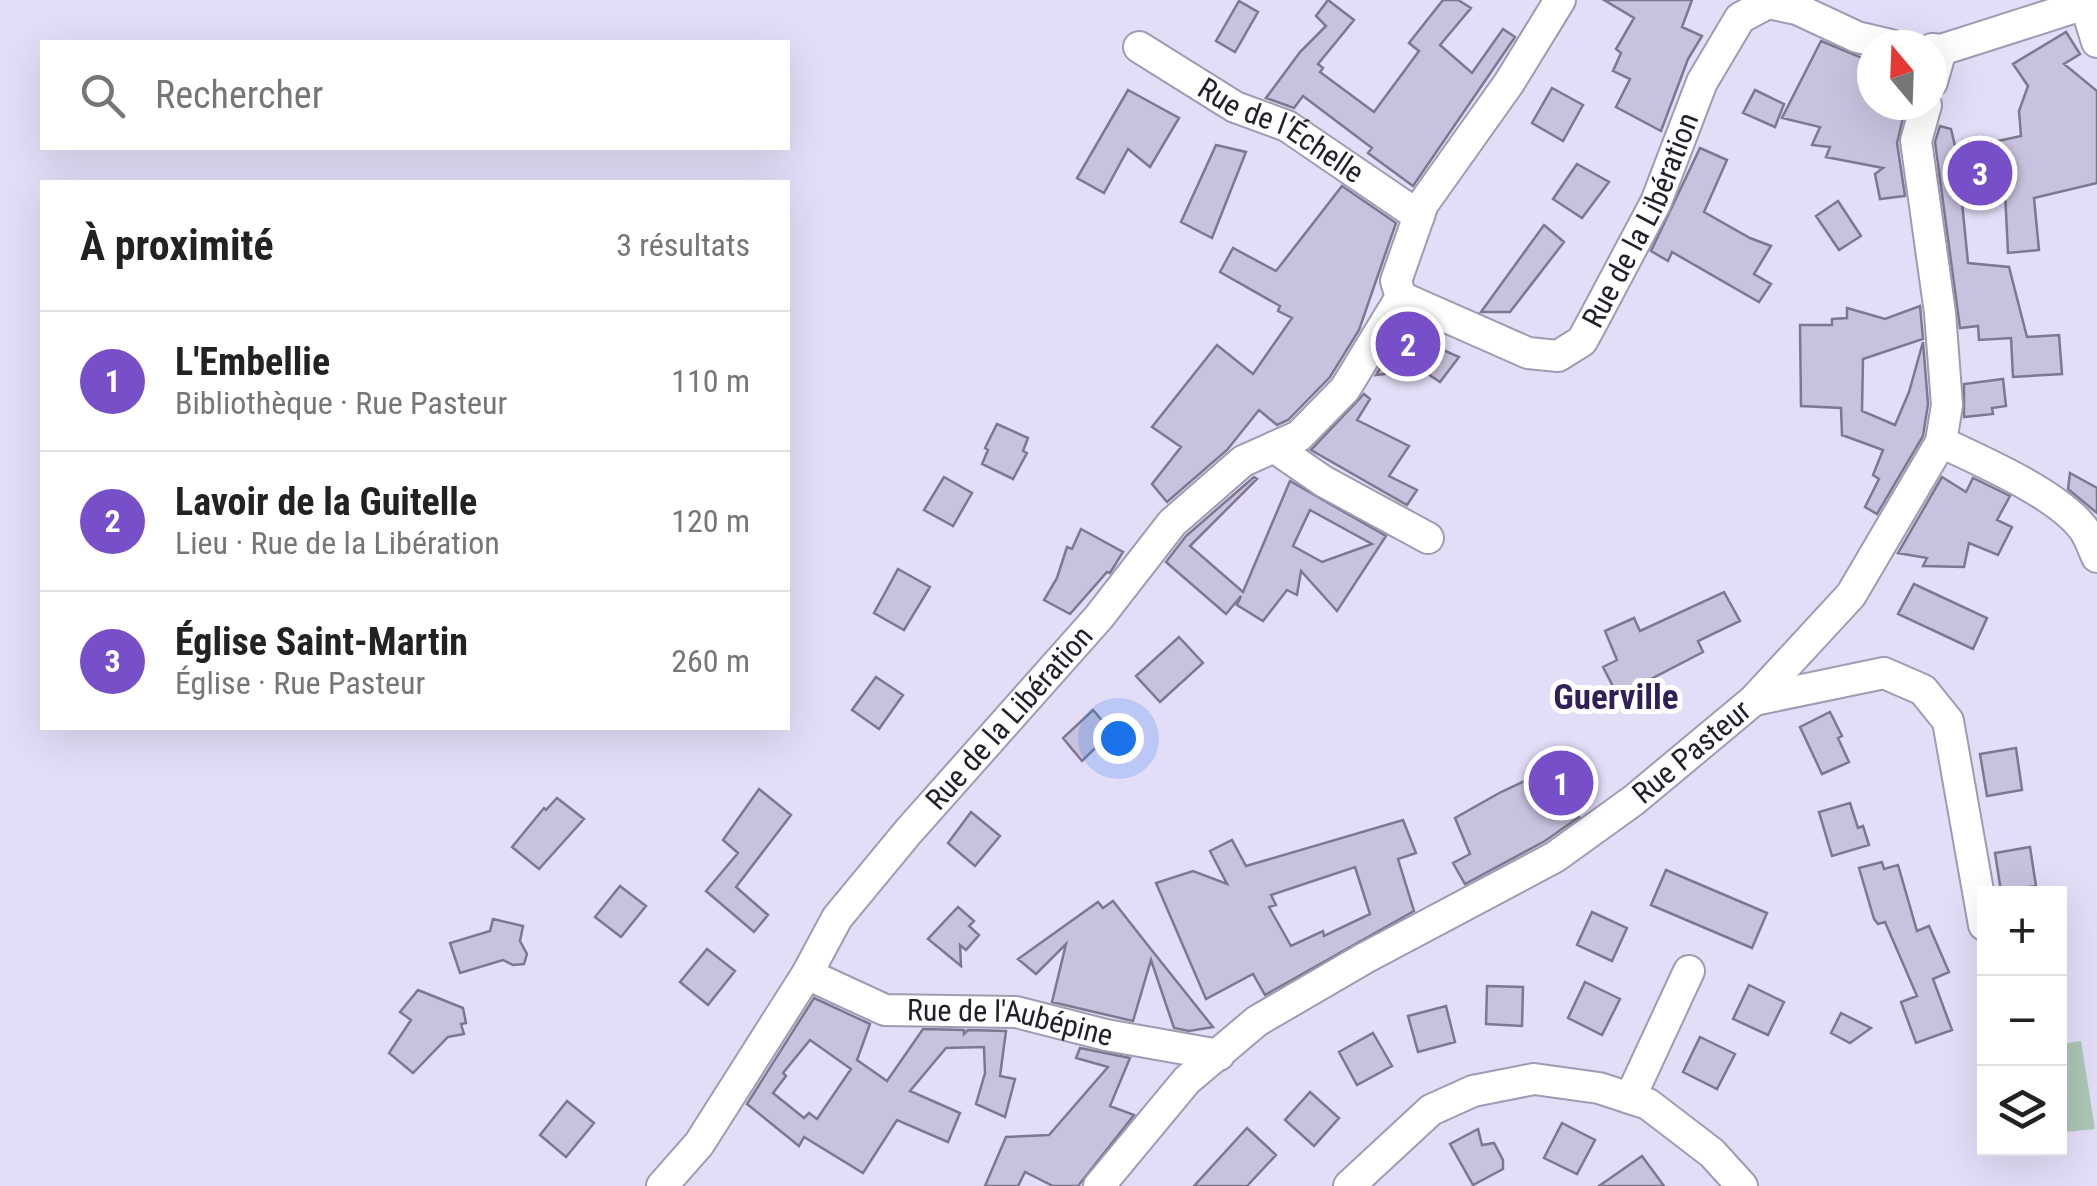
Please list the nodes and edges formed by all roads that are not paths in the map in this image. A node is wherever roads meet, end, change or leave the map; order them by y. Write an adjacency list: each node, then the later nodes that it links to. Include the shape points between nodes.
1 (1560, 0): 9 (street, Rue de la Libération)
2 (2084, 2): 5 (street); 6 (street)
3 (1780, 3): 4 (street); 10 (street, Rue de la Libération, via 1740,18 1702,82 1656,202 1582,341 1558,356 1528,353)
4 (1857, 37)
5 (2097, 42)
6 (1947, 46)
7 (1139, 47): 9 (street, Rue de l'Échelle, via 1235,107 1287,126)
8 (1922, 120): 11 (street, Rue Pasteur, via 1916,141 1948,405)
9 (1419, 216): 10 (street, Rue de la Libération, via 1396,281)
10 (1401, 297): 12 (street, Rue de la Libération, via 1346,390 1299,436)
11 (1941, 442): 14 (street, via 2061,508 2083,528); 15 (street, Rue Pasteur, via 1851,596)
12 (1274, 448): 13 (street); 18 (street, Rue de la Libération, via 1243,461 1172,523 1099,617 837,918)
13 (1428, 538)
14 (2097, 557)
15 (1754, 700): 16 (street, via 1884,673 1923,690 1948,720); 19 (street, Rue Pasteur, via 1555,856 1257,1021)
16 (1977, 886)
17 (1689, 971): 20 (street)
18 (808, 974): 19 (street, Rue de l'Aubépine, via 885,1010 1016,1012); 21 (street, Rue de la Libération, via 699,1144)
19 (1219, 1055): 22 (street, Rue Pasteur, via 1187,1080)
20 (1630, 1098): 23 (street, via 1534,1080 1472,1091 1431,1110); 24 (street, via 1648,1104 1712,1153)
21 (662, 1186)
22 (1099, 1186)
23 (1349, 1186)
24 (1742, 1186)

